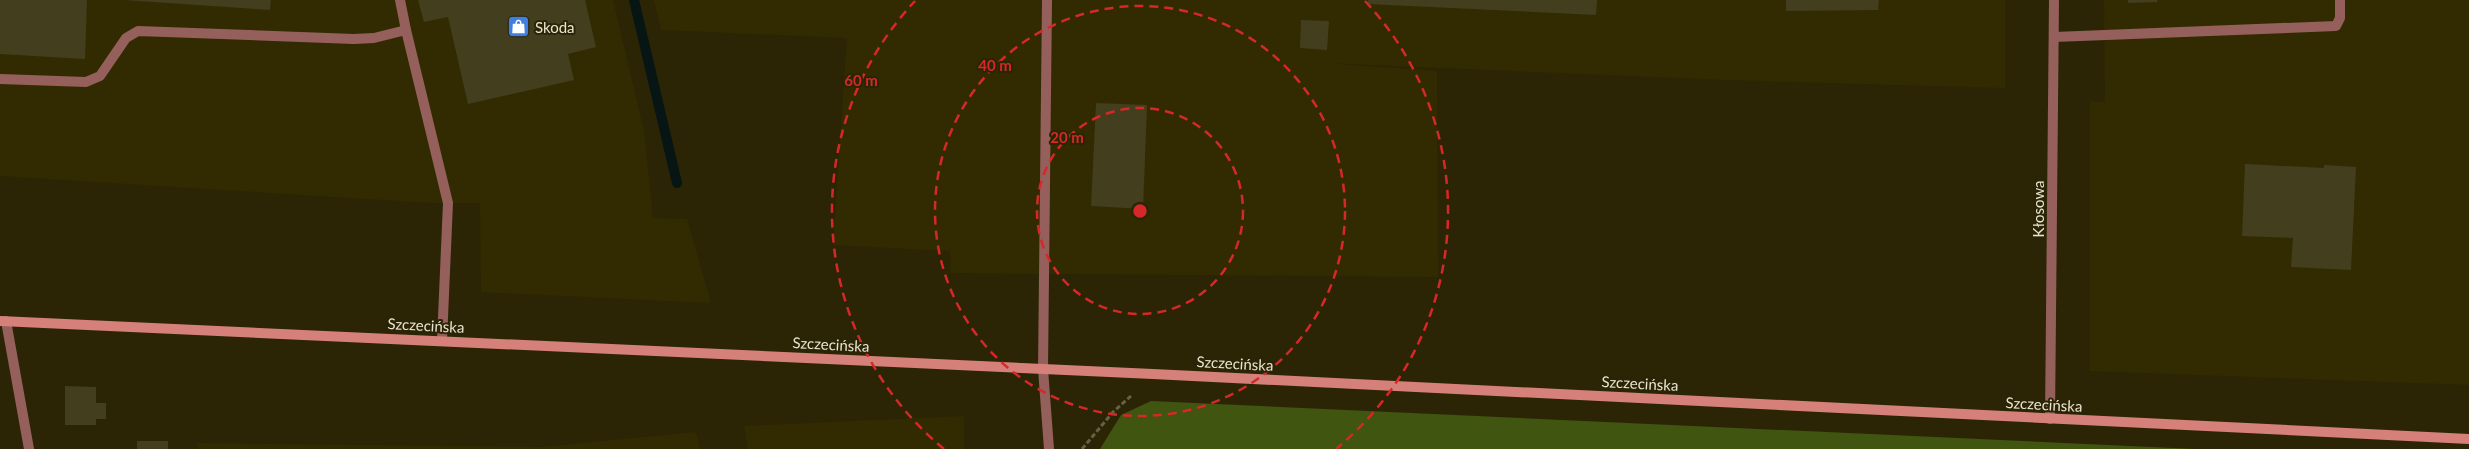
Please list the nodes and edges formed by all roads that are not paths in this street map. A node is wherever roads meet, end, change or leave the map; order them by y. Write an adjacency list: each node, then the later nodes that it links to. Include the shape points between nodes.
1 (400, 0): 5 (street)
2 (1047, 0): 10 (street)
3 (2054, 0): 6 (street, Kłosowa)
4 (2340, 0): 6 (street, via 2340,18 2336,26)
5 (406, 30): 7 (street, via 354,39 138,31 126,38 100,76 86,82); 9 (street, via 448,203)
6 (2054, 37): 11 (street, Kłosowa)
7 (0, 79)
8 (3, 321): 9 (main road, Szczecińska); 13 (street)
9 (442, 340): 10 (main road, Szczecińska)
10 (1043, 369): 11 (main road, Szczecińska); 14 (street)
11 (2050, 419): 12 (main road, Szczecińska)
12 (2469, 438)
13 (29, 449)
14 (1048, 449)

